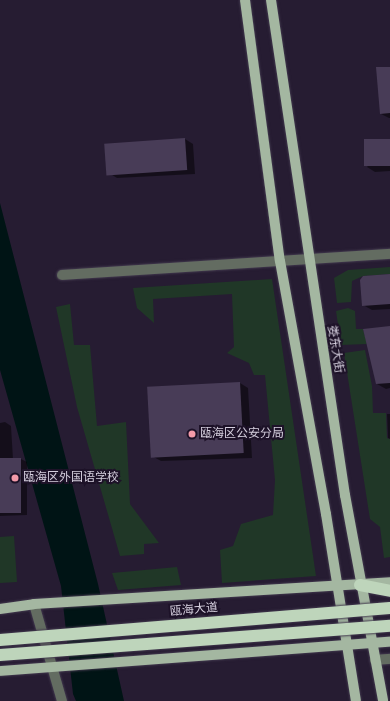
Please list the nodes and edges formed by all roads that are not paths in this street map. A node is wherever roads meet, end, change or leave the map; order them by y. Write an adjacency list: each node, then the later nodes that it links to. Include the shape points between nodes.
1 (245, 0): 5 (main road)
2 (271, 0): 4 (main road, 娄东大街)
3 (390, 254): 4 (street)
4 (308, 260): 5 (street); 8 (main road, 娄东大街)
5 (280, 262): 6 (street); 9 (main road)
6 (62, 275)
7 (390, 582): 8 (main road, 瓯海大道)
8 (360, 585): 9 (main road, 瓯海大道); 10 (highway); 16 (main road, 娄东大街)
9 (337, 587): 11 (main road, 瓯海大道); 18 (main road)
10 (390, 591)
11 (34, 604): 13 (main road, 瓯海大道); 22 (street)
12 (390, 608): 15 (highway, 瓯海大道, bridge)
13 (0, 609)
14 (390, 626): 19 (highway, bridge)
15 (0, 640)
16 (372, 642): 17 (main road); 18 (main road); 21 (main road, 娄东大街)
17 (390, 642)
18 (345, 645): 22 (main road); 25 (main road)
19 (0, 655)
20 (390, 659): 21 (street)
21 (375, 660): 26 (main road, 娄东大街)
22 (53, 667): 23 (main road); 24 (street)
23 (0, 671)
24 (62, 701)
25 (356, 701)
26 (383, 701)

